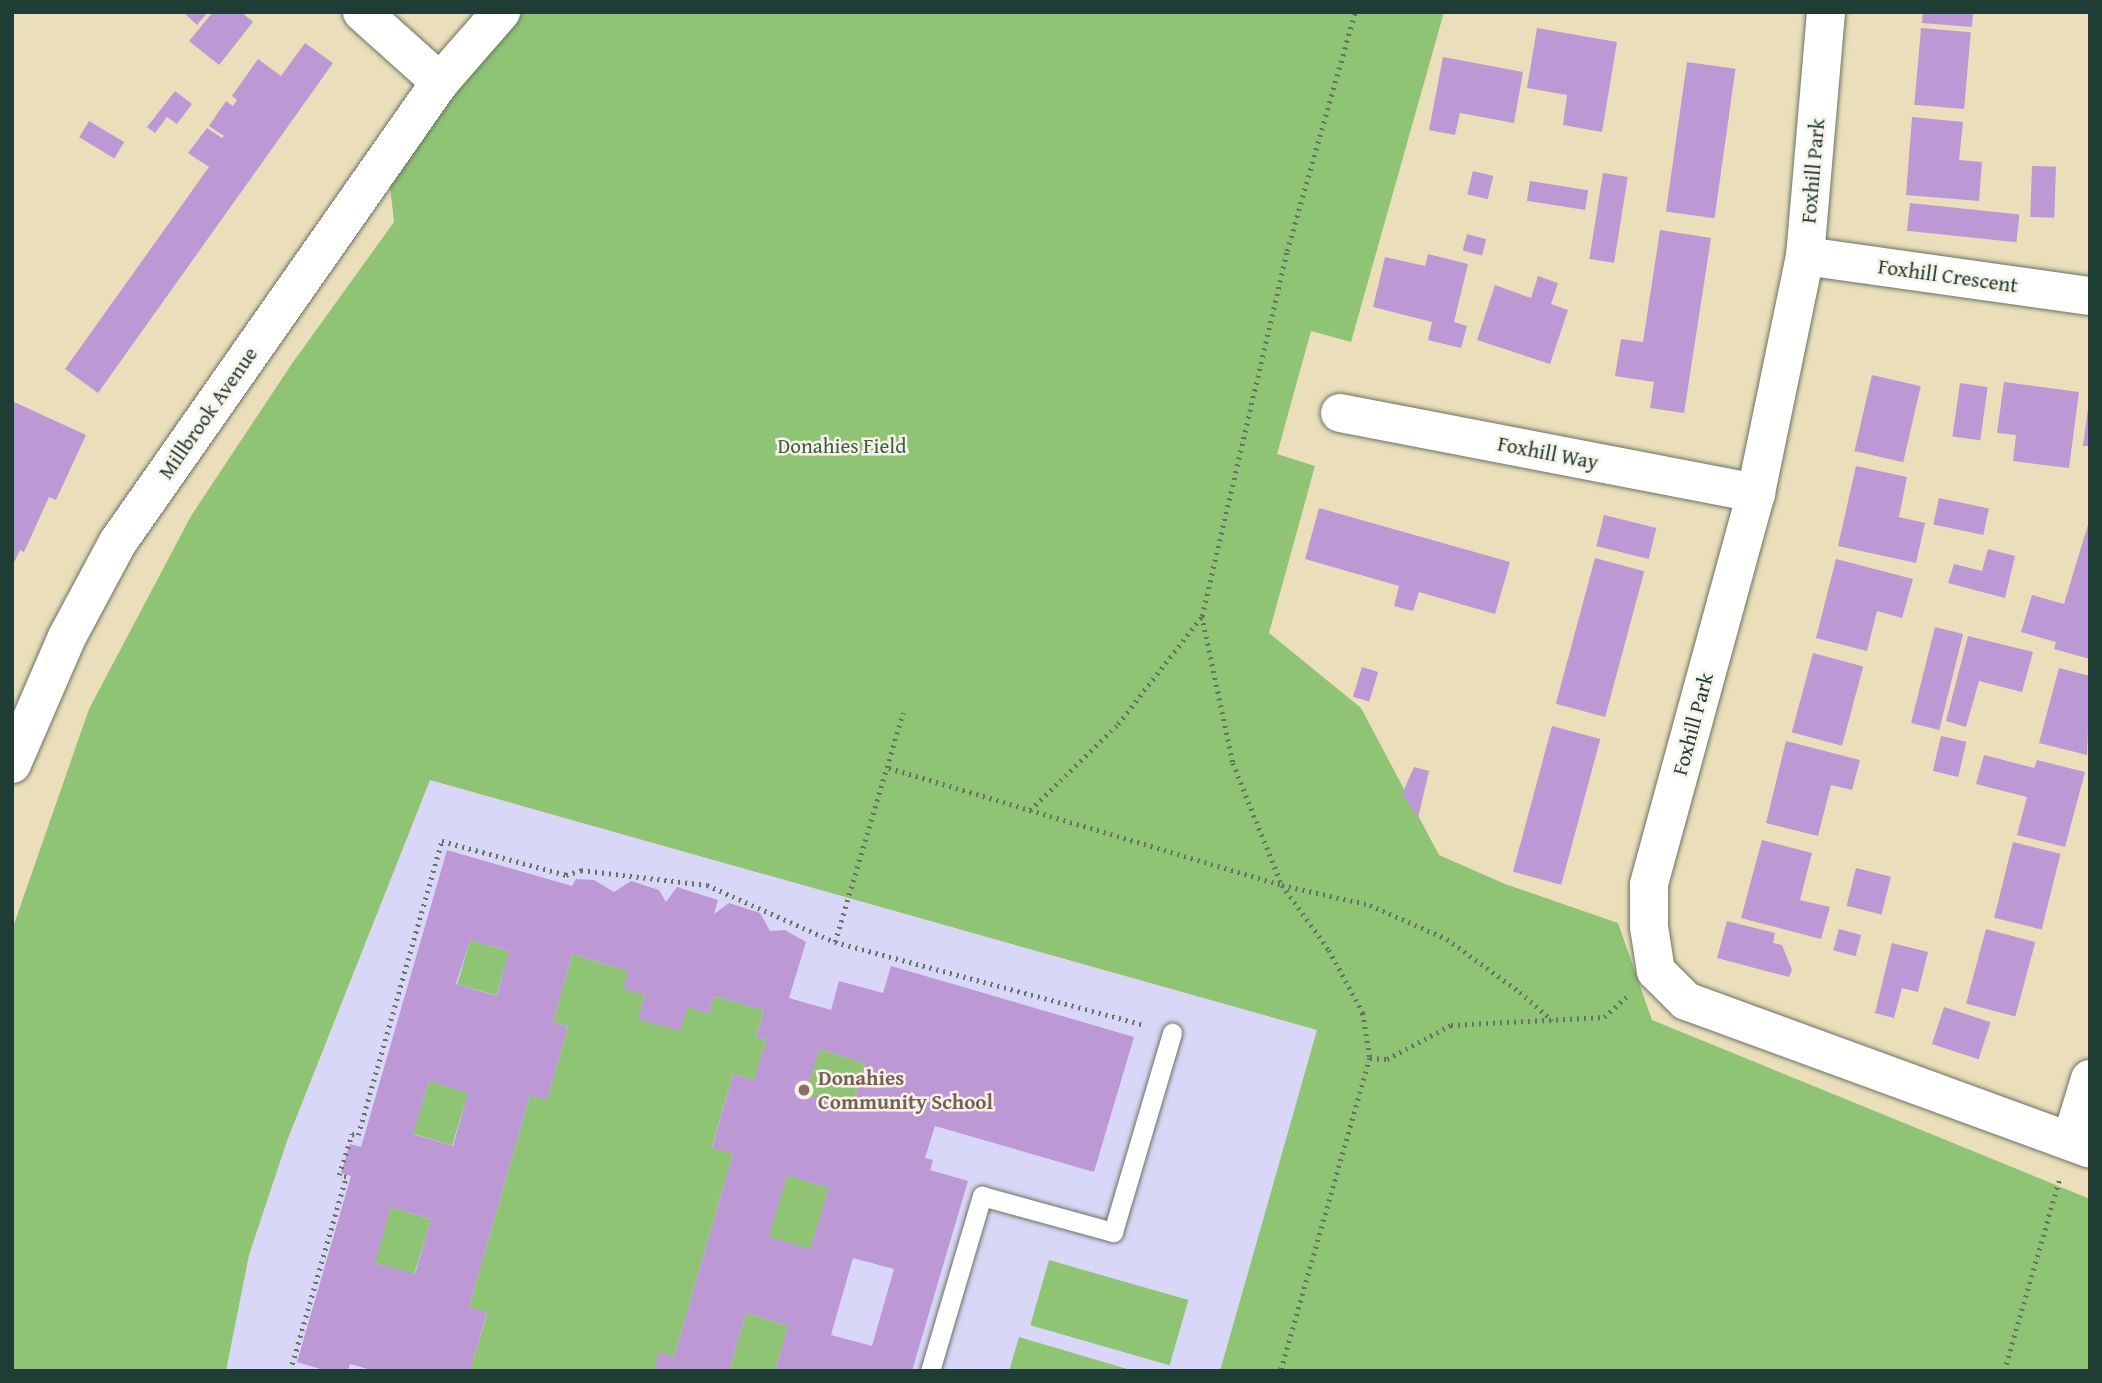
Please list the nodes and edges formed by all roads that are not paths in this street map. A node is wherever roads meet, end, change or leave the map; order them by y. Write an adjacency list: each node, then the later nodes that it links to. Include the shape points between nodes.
1 (362, 12): 4 (street)
2 (500, 12): 4 (street, Millbrook Avenue)
3 (1826, 12): 5 (street, Foxhill Park)
4 (440, 82): 9 (street, Millbrook Avenue, via 118,542 67,637)
5 (1805, 256): 6 (street, Foxhill Crescent); 8 (street, Foxhill Park)
6 (2090, 296)
7 (1340, 413): 8 (street, Foxhill Way)
8 (1756, 493): 12 (street, Foxhill Park, via 1649,885 1656,971 1686,1001)
9 (12, 764)
10 (1172, 1033): 13 (lane, via 1113,1232 982,1196)
11 (2090, 1079): 12 (street)
12 (2080, 1145)
13 (930, 1371)

